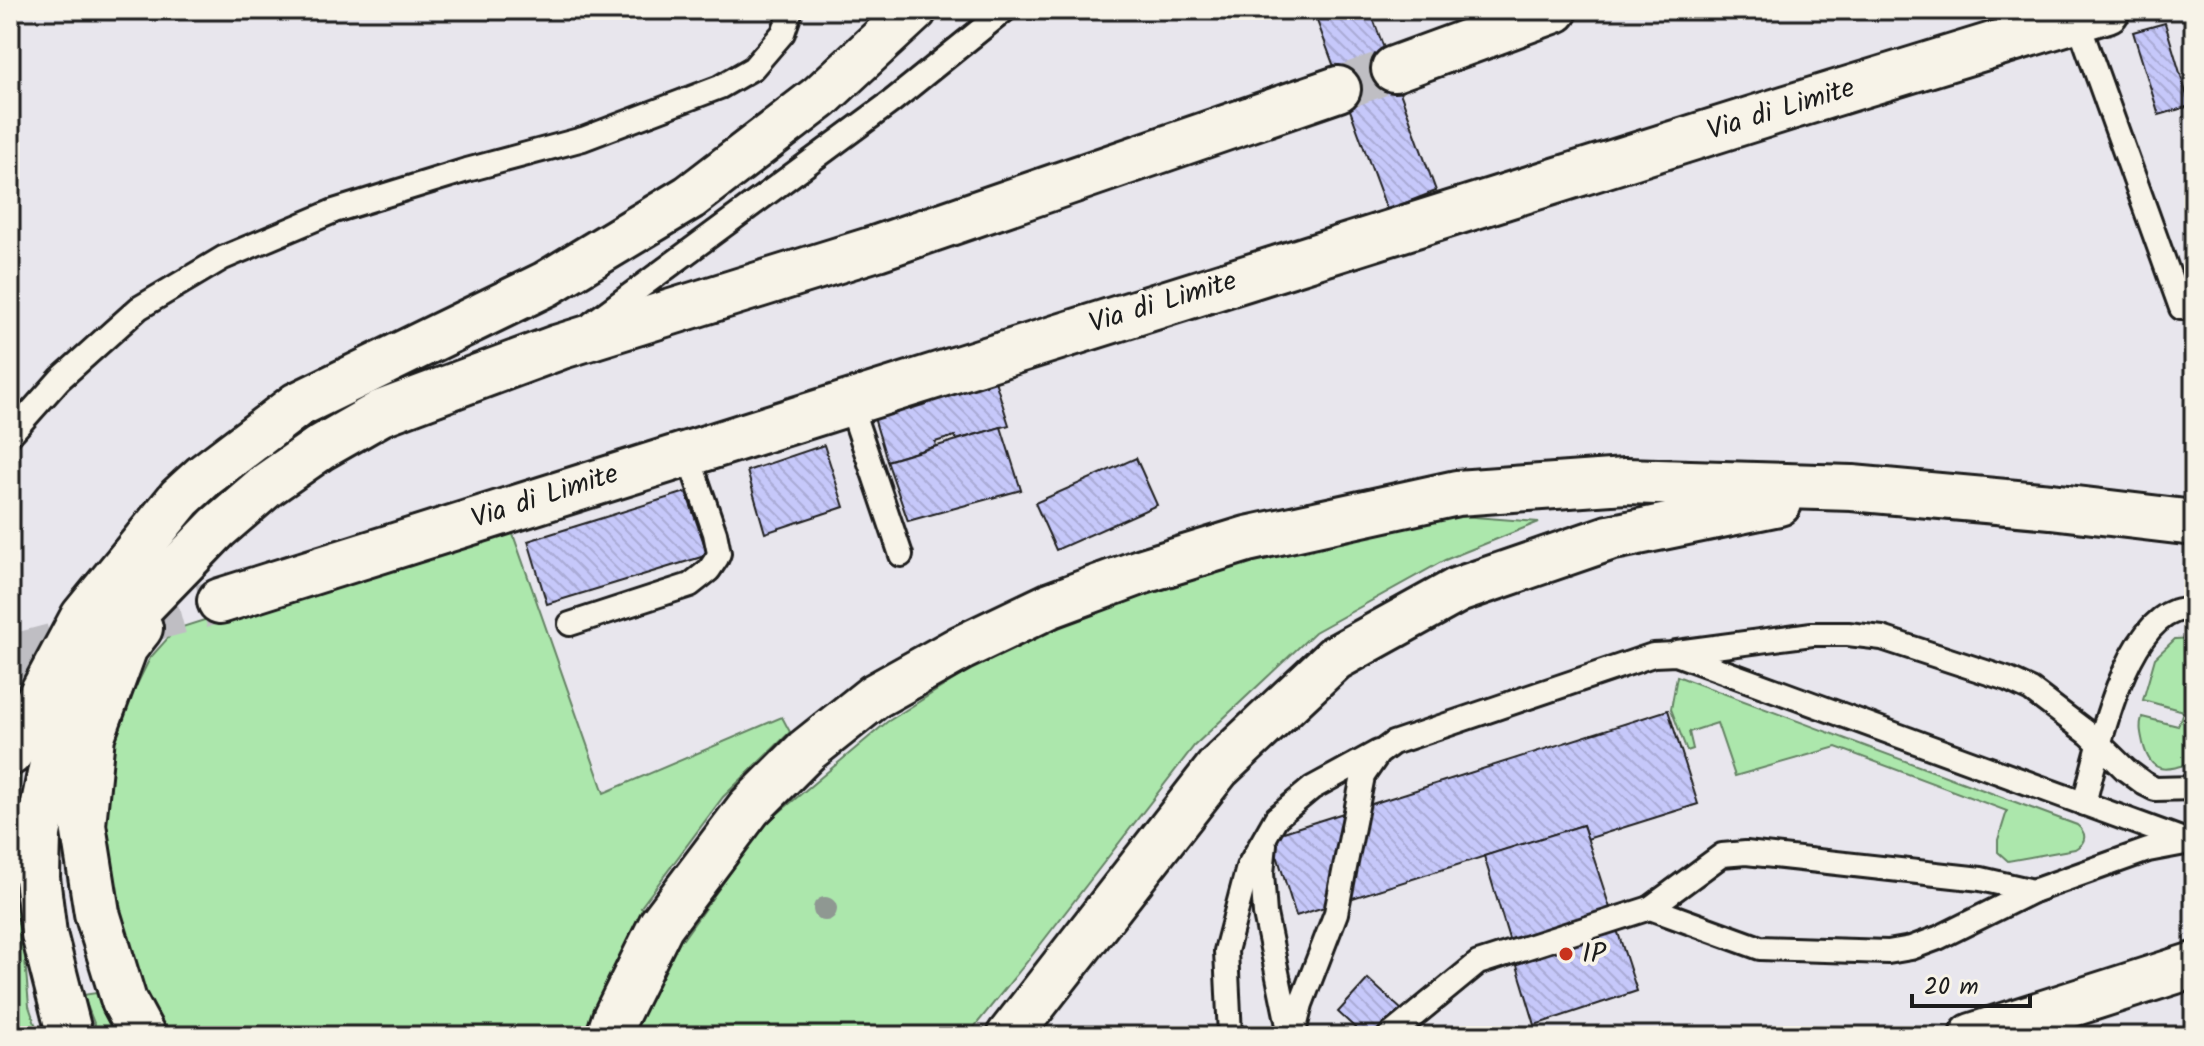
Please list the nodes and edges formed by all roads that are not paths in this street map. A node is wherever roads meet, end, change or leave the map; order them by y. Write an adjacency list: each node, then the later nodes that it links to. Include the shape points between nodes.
1 (791, 10): 11 (lane, via 783,33 753,68 720,87 583,139 334,211 223,258 139,308 60,379)
2 (914, 10): 14 (main road, via 820,97 690,197 546,284 297,405)
3 (1005, 10): 9 (lane, via 891,102)
4 (1555, 10): 6 (main road)
5 (2059, 21): 8 (lane); 10 (main road, Via di Limite)
6 (1394, 69)
7 (1338, 89): 9 (main road, via 877,248)
8 (2181, 308)
9 (559, 347): 16 (main road, via 381,413 267,485)
10 (849, 401): 12 (main road, Via di Limite); 17 (lane)
11 (10, 435)
12 (687, 452): 18 (main road, Via di Limite); 20 (lane, via 719,553 709,570 690,585)
13 (1852, 488): 15 (main road); 35 (main road, via 1625,481 1457,493 1247,539 1051,605 875,696 806,751 749,808 661,925); 36 (main road, via 1609,538 1458,590 1335,658 1218,768)
14 (180, 498): 22 (main road); 25 (main road, via 83,617)
15 (2194, 523)
16 (217, 528): 22 (main road); 34 (main road, via 125,647 92,736 83,825 97,913 124,1001)
17 (901, 555)
18 (220, 601)
19 (2194, 609): 24 (lane, via 2174,611 2138,648 2123,674)
20 (570, 624)
21 (1666, 653): 23 (lane); 24 (lane, via 1812,634 1882,638 2031,690); 27 (lane)
22 (83, 666): 33 (main road, via 57,739 38,834 44,934)
23 (1393, 743): 28 (lane, via 1312,788); 38 (lane, via 1363,776 1336,913)
24 (2099, 743): 26 (lane, via 2155,789); 27 (lane)
25 (10, 753)
26 (2194, 788)
27 (2084, 804): 29 (lane)
28 (1268, 831): 37 (lane, via 1248,867 1226,951); 38 (lane, via 1262,873 1265,914)
29 (2192, 842): 30 (lane, via 2148,850)
30 (2033, 891): 31 (lane, via 1938,938 1888,952 1760,948); 31 (lane, via 1981,879 1746,853 1722,855)
31 (1650, 908): 39 (lane, via 1478,963)
32 (2194, 965): 40 (main road)
33 (70, 1036)
34 (143, 1036)
35 (609, 1036)
36 (1009, 1036)
37 (1230, 1036)
38 (1291, 1036)
39 (1389, 1036)
40 (1972, 1036)

